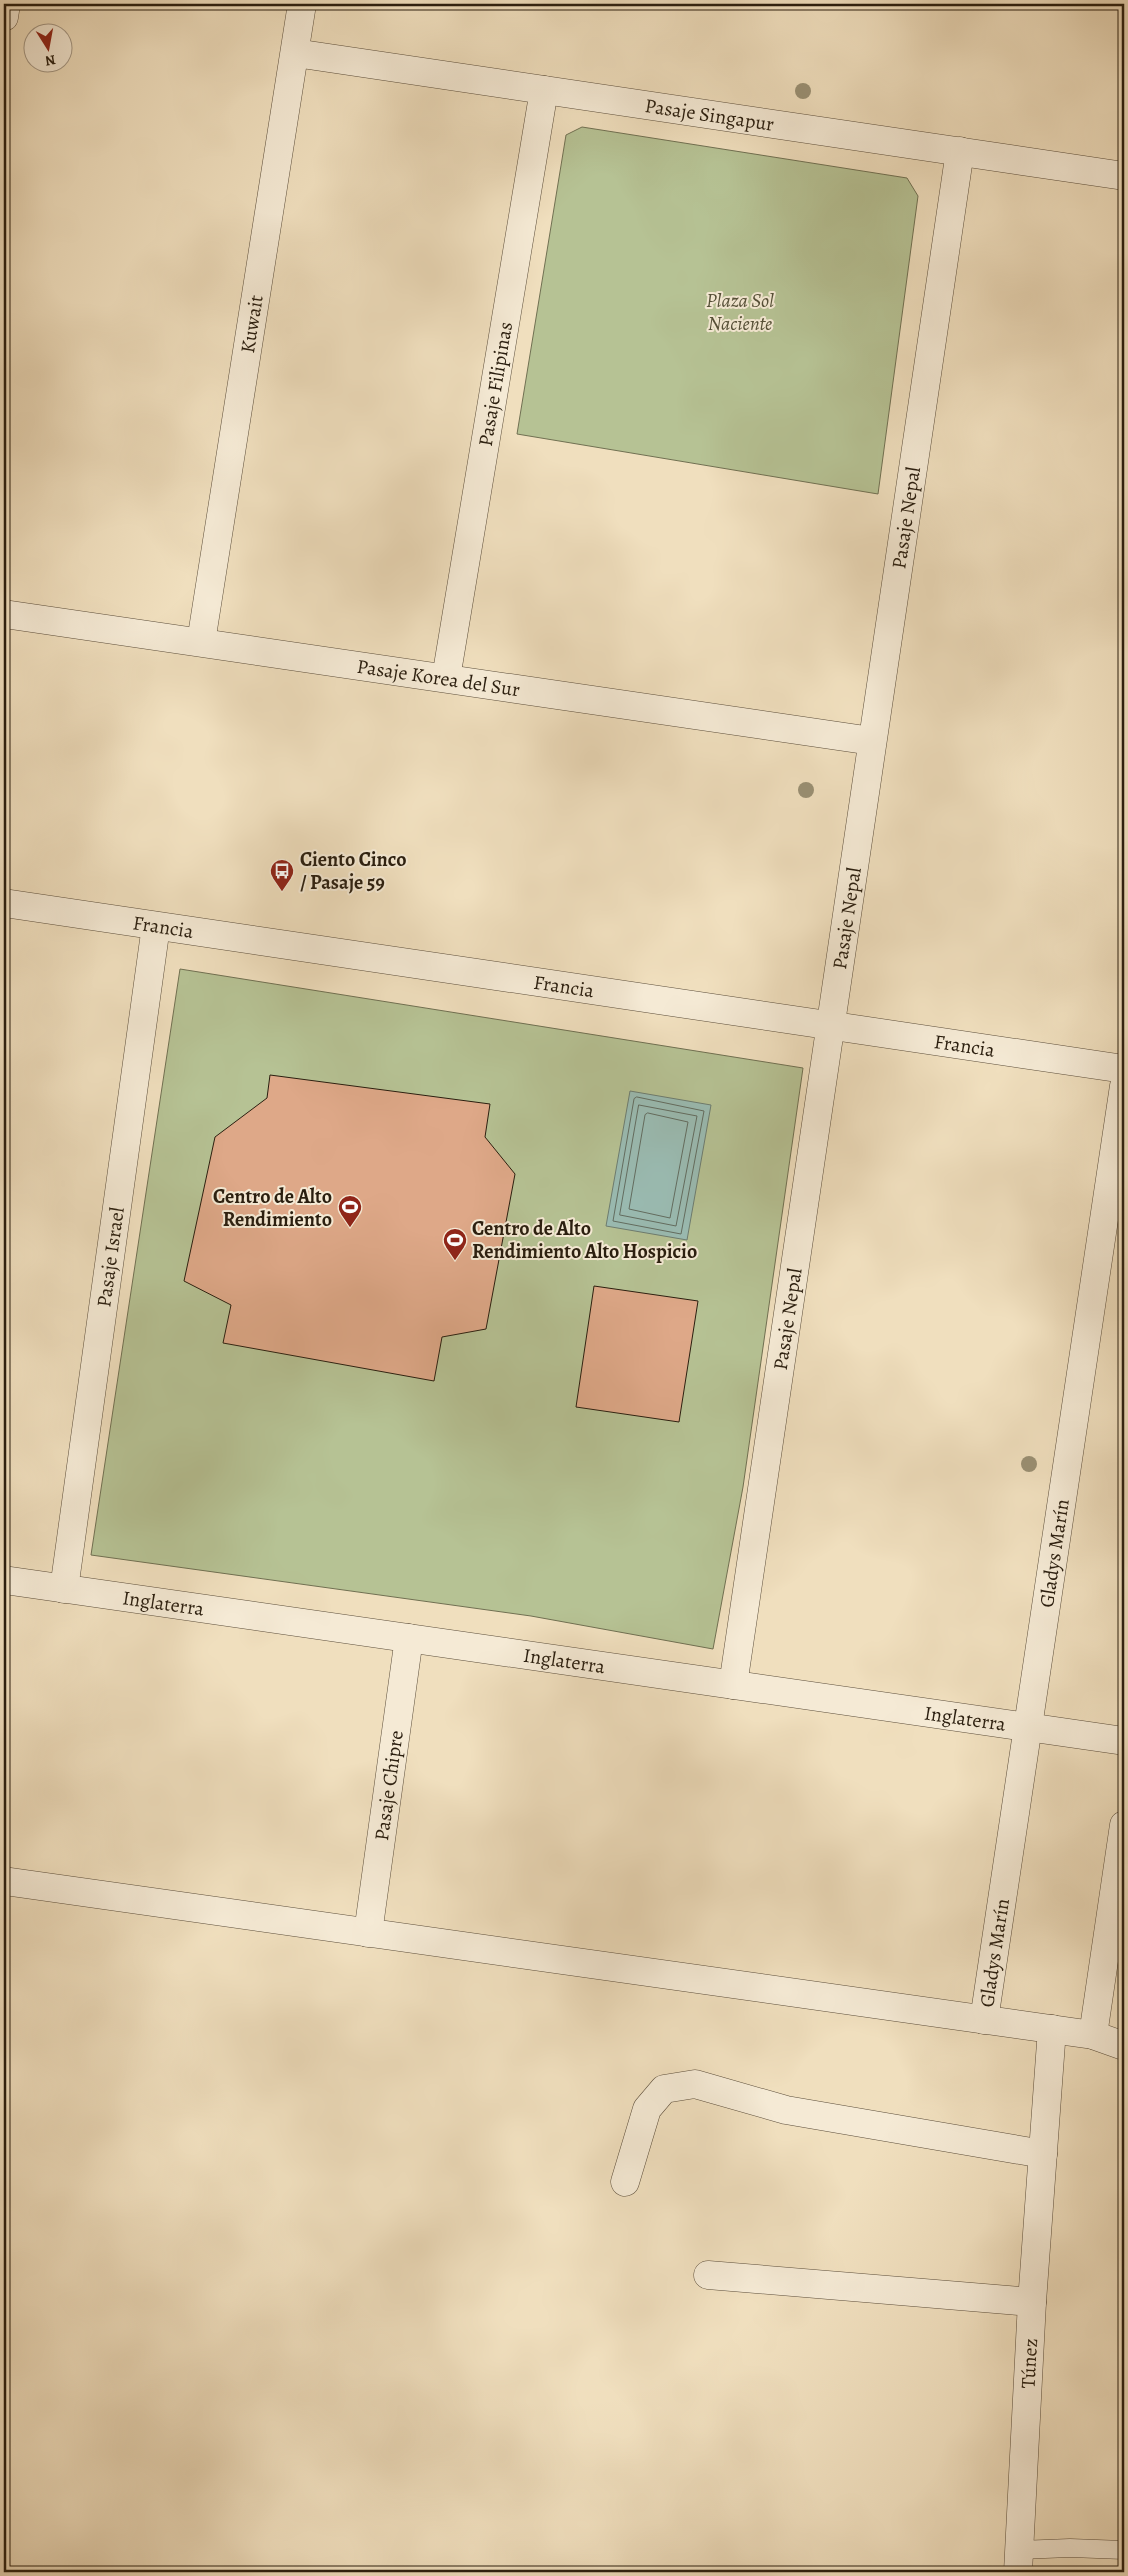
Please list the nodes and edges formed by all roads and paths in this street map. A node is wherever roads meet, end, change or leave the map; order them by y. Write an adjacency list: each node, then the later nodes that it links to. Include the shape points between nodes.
1 (6, 4): 3 (street)
2 (302, 4): 4 (street, Kuwait)
3 (4, 17)
4 (295, 53): 5 (street, Pasaje Singapur); 9 (street, Kuwait)
5 (544, 90): 6 (street, Pasaje Singapur); 10 (street, Pasaje Filipinas)
6 (960, 151): 7 (street, Pasaje Singapur); 11 (street, Pasaje Nepal)
7 (1124, 176)
8 (4, 614): 9 (street, Pasaje Korea del Sur)
9 (201, 642): 10 (street, Pasaje Korea del Sur)
10 (446, 678): 11 (street, Pasaje Korea del Sur)
11 (872, 741): 14 (street, Pasaje Nepal)
12 (4, 903): 13 (street, Francia)
13 (156, 926): 14 (street, Francia); 18 (street, Pasaje Israel)
14 (831, 1026): 15 (street, Francia); 20 (street, Pasaje Nepal)
15 (1124, 1069)
16 (1124, 1086): 21 (street, Gladys Marín)
17 (4, 1580): 18 (street, Inglaterra)
18 (64, 1589): 19 (street, Inglaterra)
19 (409, 1638): 20 (street, Inglaterra); 25 (street, Pasaje Chipre)
20 (733, 1685): 21 (street, Inglaterra)
21 (1028, 1727): 22 (street, Inglaterra); 26 (street, Gladys Marín)
22 (1124, 1741)
23 (1124, 1825): 28 (street)
24 (4, 1881): 25 (street)
25 (368, 1933): 26 (street)
26 (984, 2020): 27 (street)
27 (1052, 2029): 28 (street); 30 (street, Túnez)
28 (1093, 2035): 29 (street)
29 (1124, 2046)
30 (1043, 2154): 31 (street, via 786,2110 695,2084 664,2089 647,2109); 33 (street, Túnez)
31 (626, 2182)
32 (708, 2275): 33 (street)
33 (1032, 2302): 35 (street, Túnez)
34 (1124, 2550): 35 (lane, via 1070,2548)
35 (1018, 2561)

